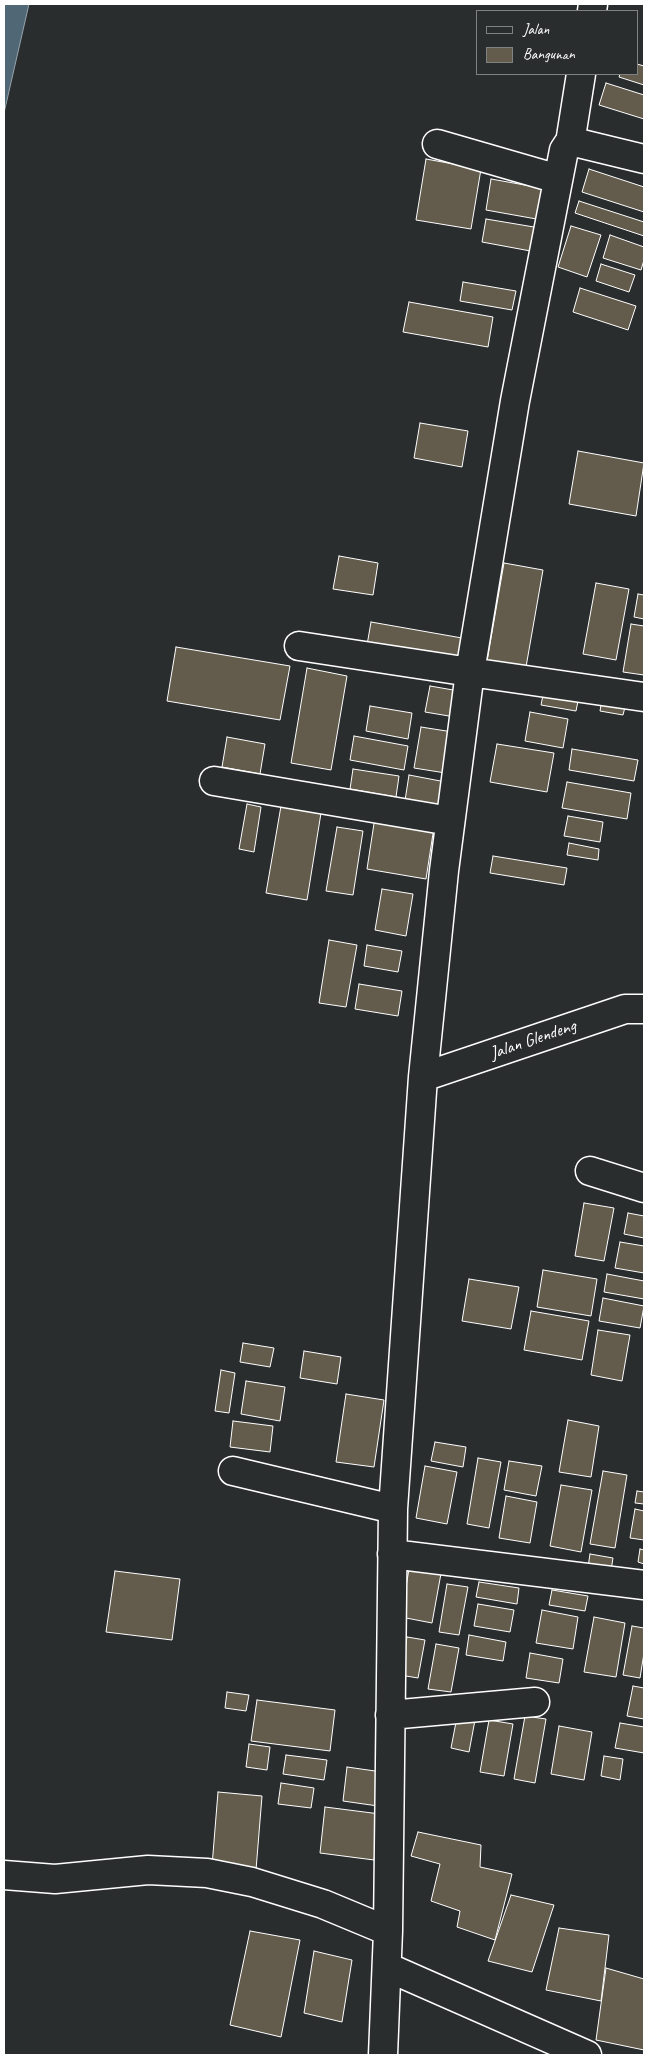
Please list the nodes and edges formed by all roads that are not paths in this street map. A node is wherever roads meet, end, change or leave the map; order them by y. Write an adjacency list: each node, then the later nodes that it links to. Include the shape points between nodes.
1 (582, 75): 2 (street)
2 (570, 143): 4 (street, via 584,143); 5 (street, via 564,150)
3 (437, 144): 5 (street)
4 (644, 159)
5 (558, 179): 7 (street, via 515,401)
6 (299, 646): 7 (street)
7 (470, 672): 8 (street); 10 (street)
8 (644, 697)
9 (214, 781): 10 (street)
10 (450, 821): 12 (street)
11 (644, 1010): 12 (street, Jalan Glendeng, via 625,1009)
12 (424, 1077): 16 (street)
13 (590, 1171): 14 (street)
14 (644, 1188)
15 (233, 1471): 16 (street)
16 (393, 1509): 17 (street)
17 (392, 1554): 18 (street); 20 (street)
18 (644, 1586)
19 (535, 1702): 20 (street)
20 (390, 1714): 22 (street)
21 (4, 1875): 22 (street, via 55,1878 148,1870 207,1873 252,1882 323,1904)
22 (388, 1931): 23 (street)
23 (387, 1967): 24 (street); 25 (street)
24 (383, 2055)
25 (588, 2055)

